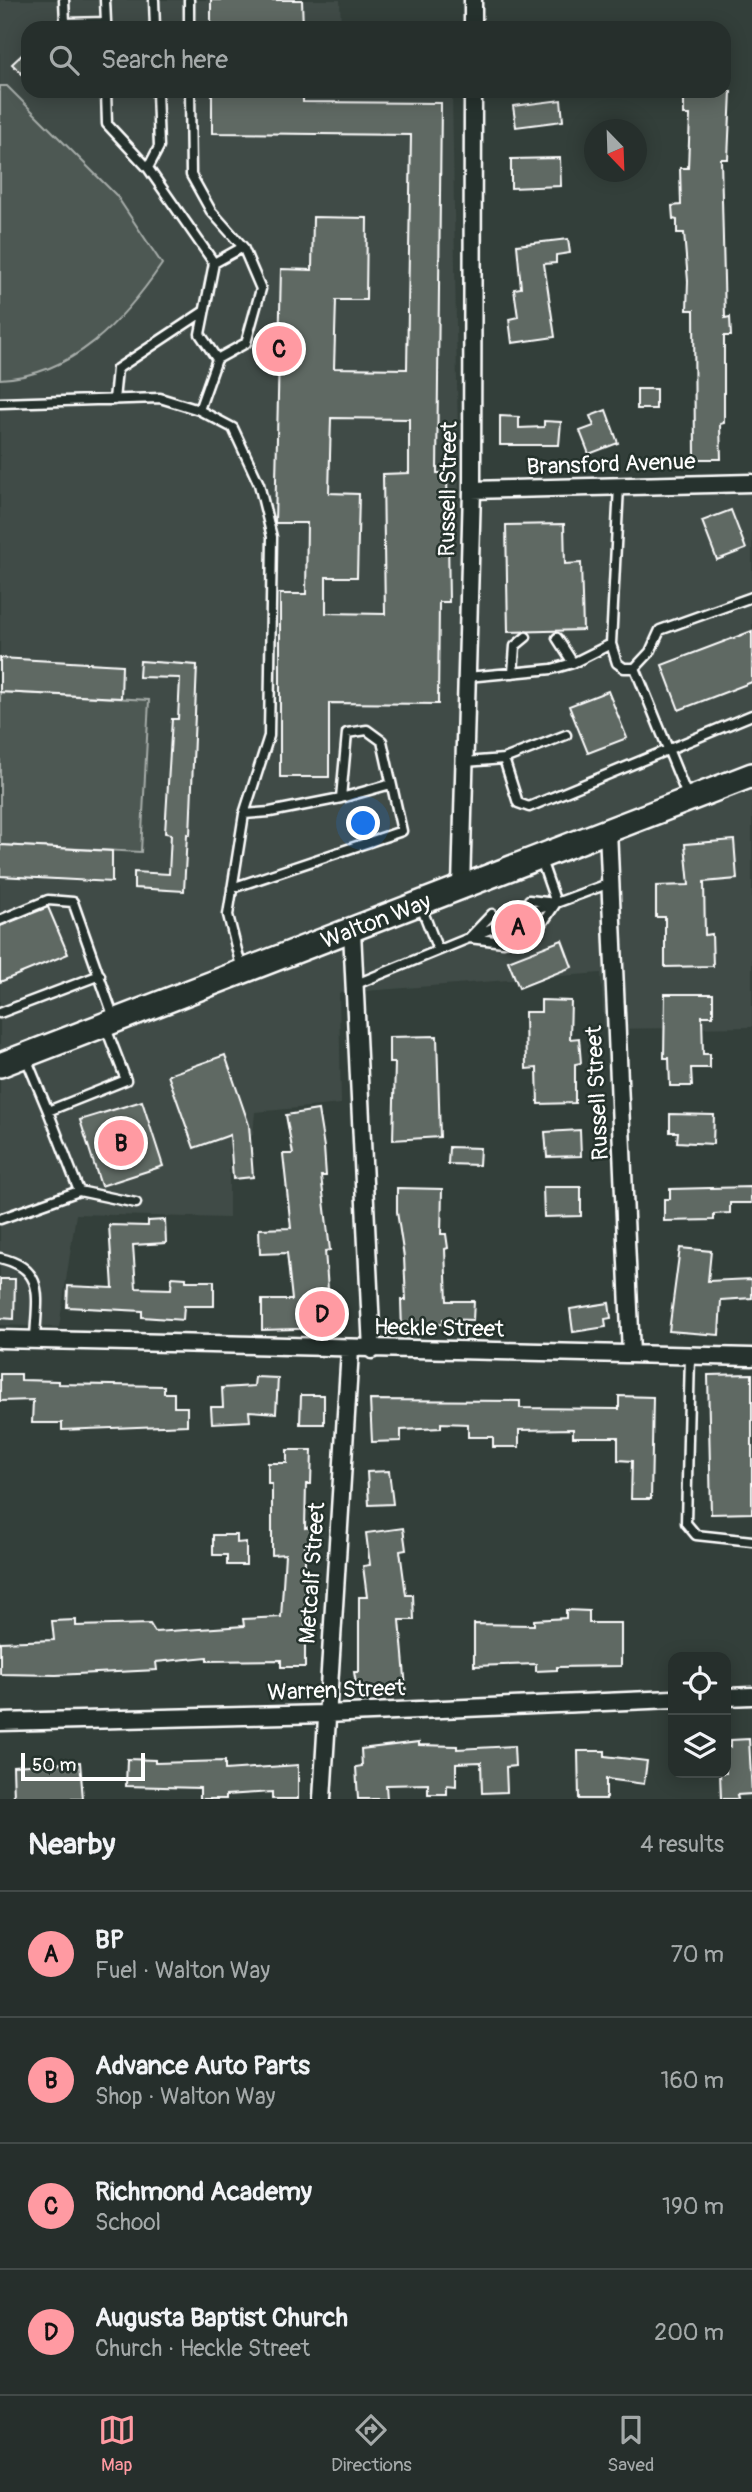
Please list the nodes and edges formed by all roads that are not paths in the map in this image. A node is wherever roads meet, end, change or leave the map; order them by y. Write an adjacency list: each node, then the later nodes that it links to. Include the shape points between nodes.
1 (64, 0): 6 (lane)
2 (105, 0): 7 (lane)
3 (154, 0): 8 (lane)
4 (189, 0): 9 (lane)
5 (473, 0): 10 (street)
6 (65, 21)
7 (106, 21)
8 (155, 21)
9 (189, 21)
10 (473, 21)
11 (106, 98): 15 (lane, via 107,124)
12 (157, 98): 15 (lane, via 159,147)
13 (190, 98): 16 (lane, via 191,175 211,211)
14 (473, 98): 25 (street, Russell Street)
15 (148, 168): 17 (lane)
16 (243, 247): 17 (lane); 19 (lane, via 261,289 246,343)
17 (214, 263): 18 (lane)
18 (203, 312): 19 (lane, via 200,334); 20 (lane, via 117,369)
19 (217, 359): 22 (lane)
20 (114, 400): 21 (lane); 22 (lane, via 160,398)
21 (0, 403)
22 (199, 410): 43 (lane, via 233,428 260,484 272,537 269,736)
23 (752, 483): 24 (street, Bransford Avenue)
24 (619, 486): 25 (street, Bransford Avenue); 29 (lane)
25 (472, 490): 33 (street, Russell Street)
26 (752, 597): 31 (lane, via 660,630 650,652)
27 (526, 637): 32 (lane, via 515,646)
28 (557, 639): 30 (lane)
29 (611, 643): 30 (lane); 31 (lane, via 617,663)
30 (573, 663): 32 (lane)
31 (635, 668): 36 (lane)
32 (513, 673): 33 (lane)
33 (467, 677): 38 (street, Russell Street)
34 (752, 715): 36 (lane)
35 (566, 735): 37 (lane)
36 (668, 749): 37 (lane, via 528,807 519,803); 42 (lane)
37 (504, 759): 38 (lane)
38 (465, 762): 47 (street, Russell Street)
39 (752, 775): 42 (main road, Walton Way)
40 (391, 784): 41 (lane); 41 (lane, via 382,741 367,730 347,733); 48 (lane, via 402,831)
41 (341, 798): 43 (lane)
42 (689, 799): 44 (main road, Walton Way)
43 (244, 814): 48 (lane)
44 (608, 831): 45 (main road, Walton Way); 46 (street, Russell Street)
45 (540, 857): 47 (main road, Walton Way); 50 (lane)
46 (610, 883): 50 (lane); 77 (street, Russell Street)
47 (461, 887): 51 (main road, Walton Way)
48 (232, 888): 61 (lane, via 228,915)
49 (528, 900): 50 (lane)
50 (556, 903): 52 (lane); 56 (lane)
51 (420, 904): 57 (main road, Walton Way); 60 (lane)
52 (533, 911)
53 (492, 914): 58 (lane)
54 (0, 920): 62 (lane, via 48,901 73,902)
55 (497, 926): 58 (lane)
56 (540, 928)
57 (352, 931): 61 (main road, Walton Way); 63 (street)
58 (469, 937): 59 (lane); 60 (lane)
59 (504, 942)
60 (438, 950): 63 (lane)
61 (243, 972): 65 (main road, Walton Way)
62 (100, 975): 64 (lane); 65 (lane)
63 (354, 985): 76 (street)
64 (0, 1013)
65 (110, 1023): 66 (main road, Walton Way); 68 (lane, via 126,1080)
66 (26, 1056): 67 (main road, Walton Way); 68 (lane)
67 (0, 1065)
68 (48, 1111): 69 (lane)
69 (79, 1191): 70 (lane); 71 (lane)
70 (136, 1203)
71 (0, 1219)
72 (0, 1258): 74 (lane, via 31,1272 36,1291)
73 (0, 1339): 74 (street, Heckle Street)
74 (35, 1340): 75 (street, Heckle Street)
75 (350, 1350): 76 (street, Heckle Street); 84 (street, Metcalf Street)
76 (372, 1350): 77 (street, Heckle Street)
77 (631, 1354): 78 (street, Heckle Street)
78 (690, 1355): 79 (street, Heckle Street); 80 (lane, via 686,1524 696,1535)
79 (752, 1357)
80 (752, 1541)
81 (752, 1696): 82 (street)
82 (731, 1697)
83 (668, 1699): 84 (street, Warren Street)
84 (325, 1714): 85 (street, Warren Street); 86 (street, Metcalf Street)
85 (0, 1722)
86 (322, 1799)

